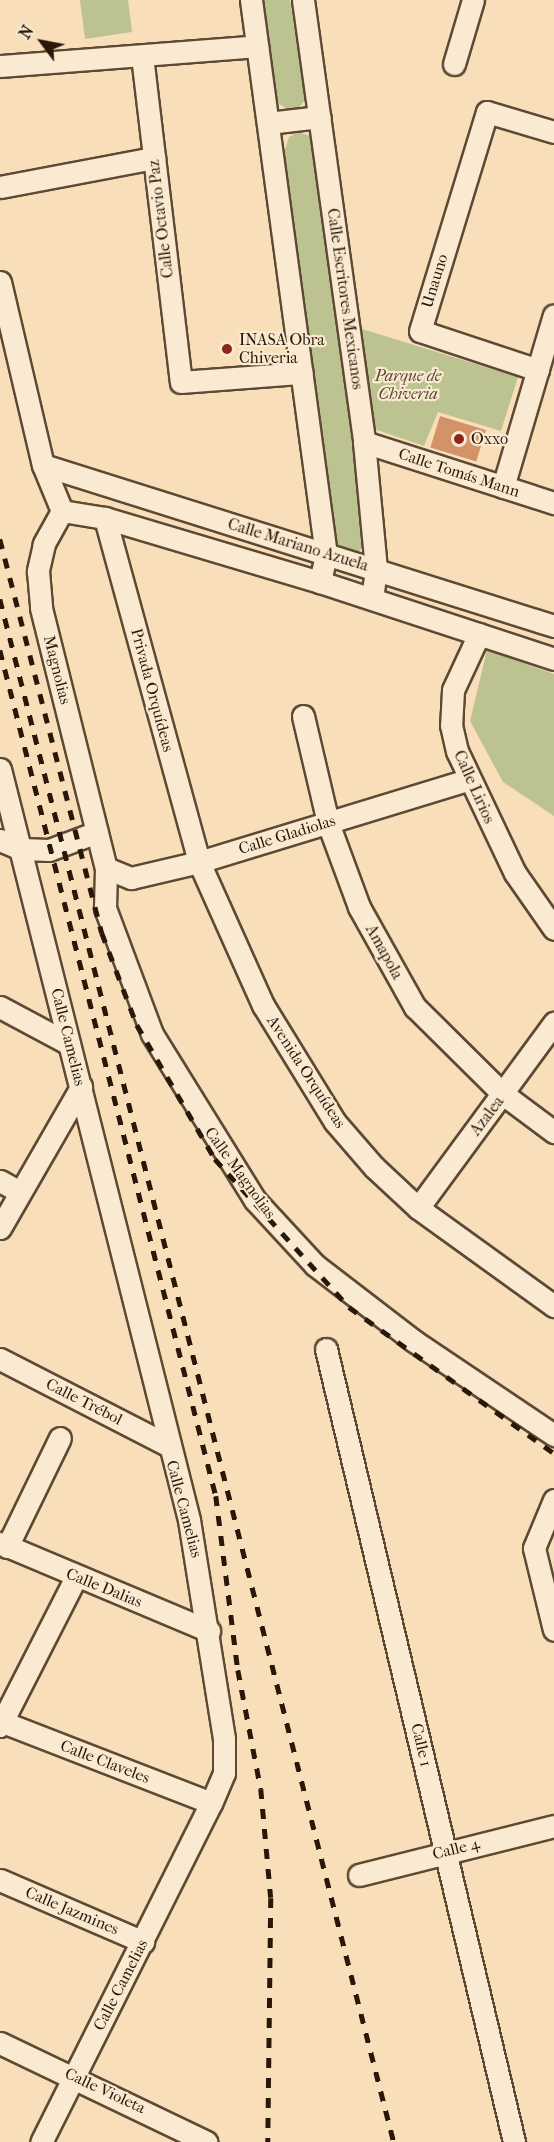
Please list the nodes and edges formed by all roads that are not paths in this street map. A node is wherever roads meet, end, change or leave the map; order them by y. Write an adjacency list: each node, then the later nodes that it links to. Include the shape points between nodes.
1 (251, 0): 4 (street)
2 (303, 0): 8 (street, Calle Escritores Mexicanos)
3 (473, 0): 6 (street)
4 (257, 46): 5 (street); 9 (street)
5 (142, 56): 7 (street); 11 (street, Calle Octavio Paz)
6 (454, 64)
7 (0, 66)
8 (320, 117): 9 (street); 17 (street, Calle Escritores Mexicanos)
9 (268, 123): 16 (street)
10 (554, 132): 15 (street, Unauno, via 487,112 420,331)
11 (154, 158): 12 (street); 16 (street, Calle Octavio Paz, via 181,382)
12 (0, 188)
13 (0, 282): 18 (street)
14 (554, 315): 15 (street)
15 (538, 370): 19 (street)
16 (302, 373): 23 (street)
17 (364, 442): 19 (street, Calle Tomás Mann); 24 (street, Calle Escritores Mexicanos)
18 (43, 465): 21 (street); 23 (street, Calle Mariano Azuela)
19 (503, 487): 20 (street, Calle Tomás Mann)
20 (554, 503)
21 (62, 511): 22 (street, Calle Mariano Azuela); 34 (street, Magnolias, via 40,562 41,608)
22 (105, 518): 25 (street, Calle Mariano Azuela); 37 (street, Privada Orquídeas)
23 (326, 555): 24 (street, Calle Mariano Azuela); 25 (street)
24 (376, 570): 26 (street, Calle Escritores Mexicanos); 27 (street, Calle Mariano Azuela)
25 (320, 582): 26 (street, Calle Mariano Azuela)
26 (372, 599): 28 (street, Calle Mariano Azuela)
27 (554, 626)
28 (478, 634): 29 (street, Calle Mariano Azuela); 32 (street, Calle Lirios, via 453,690 451,725)
29 (554, 659)
30 (303, 716): 33 (street, Amapola)
31 (0, 769): 36 (street, Calle Camelias)
32 (468, 780): 33 (street, Calle Gladiolas); 39 (street, Calle Lirios, via 515,873)
33 (328, 823): 37 (street, Calle Gladiolas); 44 (street, Amapola, via 359,908 415,1007)
34 (98, 832): 36 (street, via 63,847); 38 (street, Calle Magnolias)
35 (0, 840): 36 (street)
36 (21, 849): 42 (street, Calle Camelias)
37 (199, 862): 38 (street, Calle Gladiolas, via 131,878); 48 (street, Avenida Orquídeas, via 232,946 302,1071 343,1131)
38 (106, 868): 53 (street, Calle Magnolias, via 105,909 152,1034 255,1200 315,1265 414,1341)
39 (554, 928)
40 (0, 1007): 42 (street)
41 (554, 1023): 44 (street, Azalea)
42 (69, 1044): 43 (street, Calle Camelias)
43 (81, 1087): 47 (street); 55 (street, Calle Camelias, via 132,1275)
44 (503, 1094): 45 (street, Amapola); 48 (street, Azalea)
45 (554, 1132)
46 (0, 1181): 47 (street)
47 (20, 1192): 49 (street)
48 (418, 1208): 50 (street, Avenida Orquídeas)
49 (0, 1228)
50 (554, 1305)
51 (326, 1349): 64 (street, Calle 1)
52 (0, 1359): 55 (street, Calle Trébol)
53 (554, 1436)
54 (60, 1438): 57 (street)
55 (167, 1445): 60 (street, Calle Camelias, via 189,1520)
56 (554, 1500): 59 (street, via 534,1548)
57 (4, 1545): 58 (street, Calle Dalias)
58 (76, 1576): 60 (street, Calle Dalias); 61 (street)
59 (554, 1630)
60 (209, 1631): 62 (street, Calle Camelias, via 224,1738 224,1773)
61 (1, 1723): 62 (street, Calle Claveles)
62 (211, 1803): 67 (street, Calle Camelias)
63 (554, 1826): 64 (street, Calle 4)
64 (446, 1851): 65 (street, Calle 4); 72 (street, Calle 1)
65 (359, 1875)
66 (0, 1880): 67 (street, Calle Jazmines)
67 (143, 1942): 69 (street, Calle Camelias)
68 (0, 2043): 69 (street, Calle Violeta)
69 (75, 2076): 70 (street, Calle Violeta); 71 (street, Calle Camelias)
70 (208, 2141)
71 (41, 2142)
72 (514, 2142)

